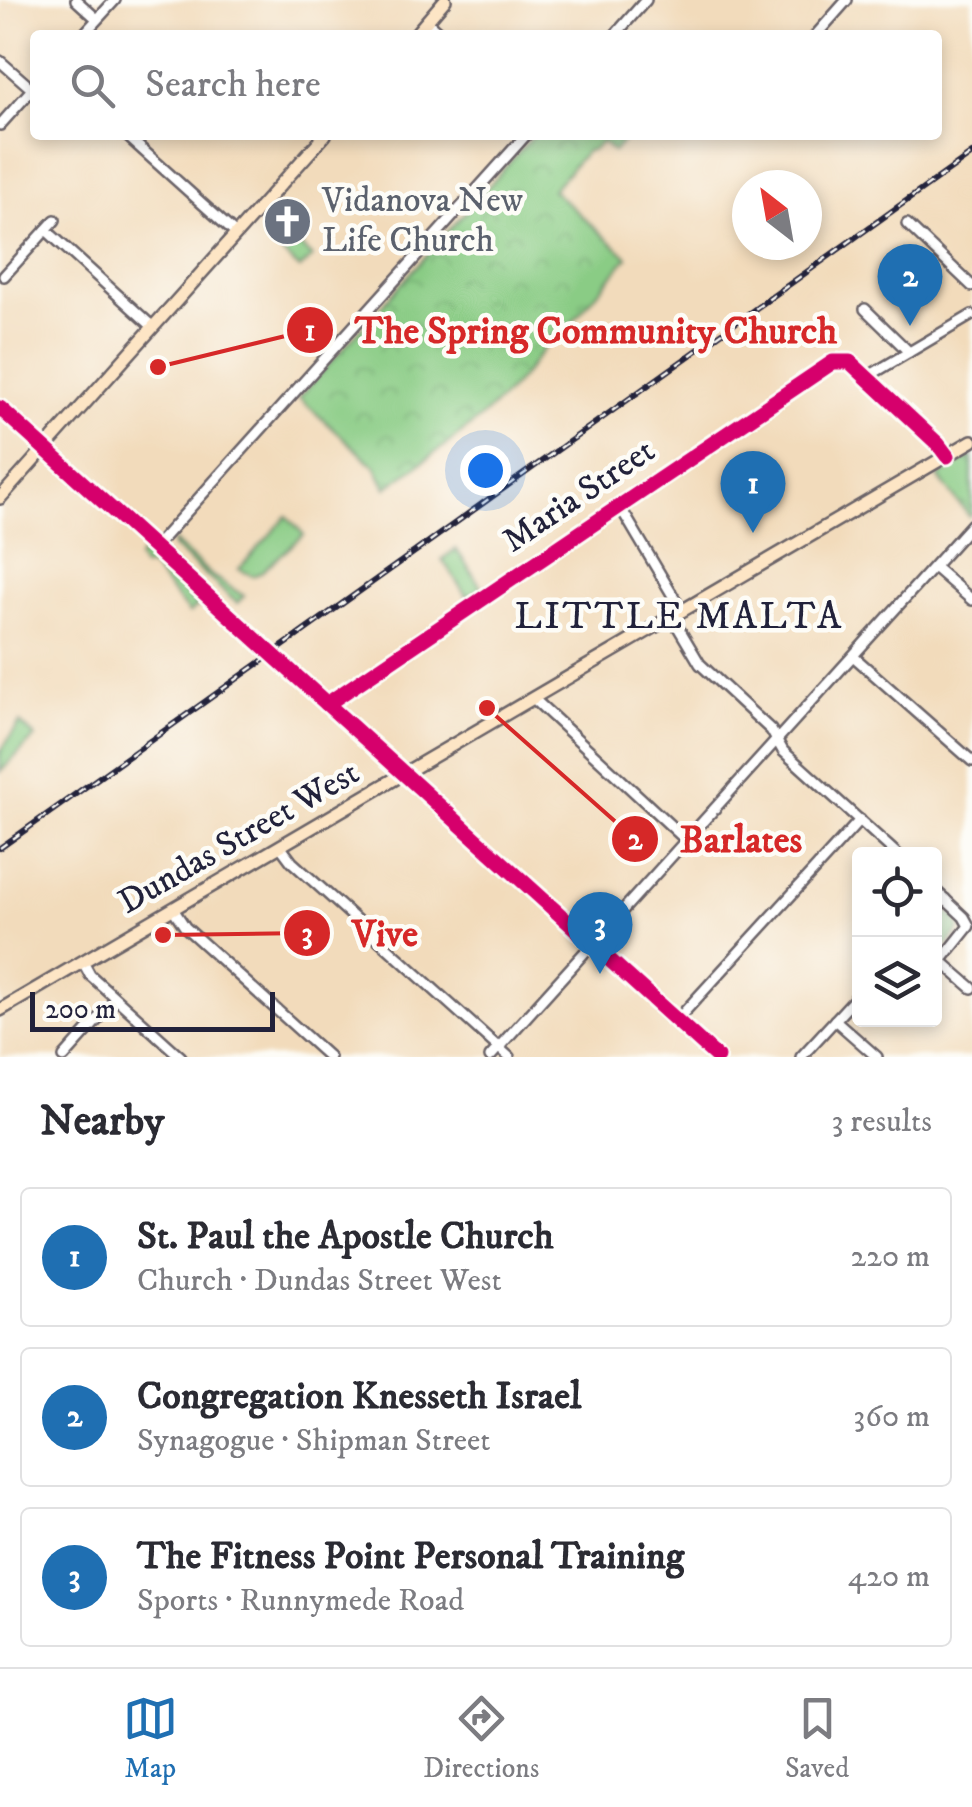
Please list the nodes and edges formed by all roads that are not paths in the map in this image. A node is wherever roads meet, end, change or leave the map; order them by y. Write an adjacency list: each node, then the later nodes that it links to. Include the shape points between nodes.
1 (76, 0): 6 (street)
2 (115, 0): 6 (street)
3 (445, 0): 7 (main road)
4 (646, 0): 11 (street)
5 (847, 0): 12 (street)
6 (97, 19): 8 (street)
7 (427, 22): 9 (main road); 10 (street)
8 (87, 30)
9 (420, 30)
10 (436, 30)
11 (619, 30)
12 (820, 30)
13 (0, 61): 14 (street)
14 (30, 85)
15 (30, 92): 16 (street)
16 (0, 125)
17 (132, 140): 23 (street)
18 (321, 140): 23 (main road)
19 (521, 140): 38 (street)
20 (56, 220): 22 (street)
21 (907, 224): 25 (street)
22 (46, 230): 24 (street); 28 (street)
23 (236, 234): 28 (main road)
24 (4, 276)
25 (972, 286)
26 (865, 308): 29 (street)
27 (972, 314): 29 (street)
28 (153, 326): 33 (main road)
29 (909, 352): 30 (street)
30 (867, 376): 34 (street); 36 (street, Maria Street, via 850,362 833,362)
31 (0, 408): 33 (street)
32 (972, 441): 34 (main road, Dundas Street West)
33 (45, 448): 35 (main road); 38 (street)
34 (947, 456): 42 (main road, Dundas Street West)
35 (0, 498)
36 (619, 506): 42 (street); 46 (street, Maria Street)
37 (972, 524): 39 (street)
38 (154, 548): 41 (street)
39 (934, 567): 40 (street); 43 (street)
40 (972, 600)
41 (222, 609)
42 (678, 613): 45 (main road, Dundas Street West); 47 (street, via 678,626 700,664)
43 (853, 656): 47 (street); 48 (street)
44 (286, 668): 46 (street)
45 (532, 698): 49 (main road, Dundas Street West); 51 (street)
46 (327, 704): 49 (street)
47 (777, 740): 50 (street); 51 (street)
48 (972, 761)
49 (404, 774): 52 (main road, Dundas Street West); 58 (street)
50 (860, 820): 53 (street); 67 (street)
51 (686, 840): 58 (street)
52 (280, 846): 57 (main road, Dundas Street West); 68 (street)
53 (890, 847)
54 (942, 896): 55 (street)
55 (945, 899): 56 (street); 59 (street, via 970,928)
56 (942, 902)
57 (173, 909): 60 (main road, Dundas Street West); 71 (street)
58 (592, 945): 67 (street); 68 (street)
59 (942, 954)
60 (83, 962): 63 (street); 65 (main road, Dundas Street West)
61 (942, 962): 62 (street)
62 (972, 988)
63 (116, 999): 69 (street); 70 (street)
64 (852, 1002): 66 (street)
65 (0, 1010)
66 (835, 1020): 75 (street); 76 (street)
67 (676, 1021): 74 (street)
68 (498, 1048): 72 (street); 73 (street)
69 (64, 1057)
70 (181, 1057)
71 (329, 1057)
72 (490, 1057)
73 (508, 1057)
74 (717, 1057)
75 (801, 1057)
76 (877, 1057)

